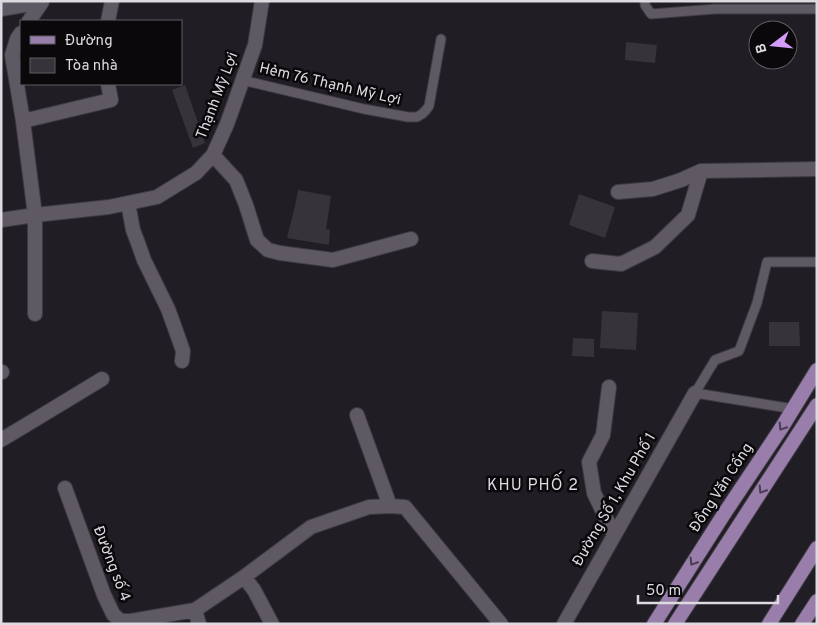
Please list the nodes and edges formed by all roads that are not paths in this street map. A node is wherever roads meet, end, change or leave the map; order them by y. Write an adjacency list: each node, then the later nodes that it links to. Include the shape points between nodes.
1 (112, 1): 7 (street)
2 (262, 1): 11 (street, Thạnh Mỹ Lợi, via 255,45)
3 (645, 1): 5 (lane, via 651,14 715,8)
4 (1, 9): 6 (street, via 42,2)
5 (817, 9)
6 (30, 20)
7 (108, 20)
8 (20, 34): 10 (street)
9 (441, 39): 11 (lane, Hẻm 76 Thạnh Mỹ Lợi, via 429,106 417,117 364,109)
10 (7, 60): 13 (street)
11 (242, 80): 14 (street, Thạnh Mỹ Lợi)
12 (108, 85): 13 (street, via 111,100)
13 (23, 121): 19 (street)
14 (213, 155): 18 (street, Thạnh Mỹ Lợi, via 196,173 157,197); 21 (street, via 236,180 257,240 268,250 333,260)
15 (817, 169): 16 (street)
16 (701, 171): 17 (street, via 653,189); 22 (street, via 688,215 655,247 621,264)
17 (618, 192)
18 (128, 203): 19 (street, Thạnh Mỹ Lợi); 25 (street, via 138,244 168,308 183,351)
19 (35, 215): 20 (street, Thạnh Mỹ Lợi); 24 (street)
20 (1, 220)
21 (412, 239)
22 (592, 261)
23 (817, 262): 29 (lane, via 767,262 757,303 739,351 715,360)
24 (35, 314)
25 (182, 361)
26 (817, 370): 31 (main road, Đồng Văn Cống)
27 (102, 379): 33 (street)
28 (609, 387): 36 (street, via 603,435 589,462 594,493)
29 (695, 393): 31 (lane); 36 (street, Đường Số 1, Khu Phố 1)
30 (817, 405): 46 (main road, one-way to 46)
31 (794, 409): 45 (main road, Đồng Văn Cống, one-way to 45)
32 (357, 415): 35 (street)
33 (1, 440)
34 (65, 488): 40 (street, Đường số 4, via 104,595 120,621)
35 (390, 506): 38 (street, via 369,507 311,528); 43 (street, via 405,508)
36 (614, 536): 44 (street, Đường Số 1, Khu Phố 1)
37 (817, 548): 47 (main road)
38 (244, 577): 40 (street); 42 (street)
39 (817, 601): 48 (main road)
40 (194, 610): 41 (street)
41 (199, 624)
42 (272, 624)
43 (501, 624)
44 (564, 624)
45 (654, 624)
46 (675, 624)
47 (769, 624)
48 (802, 624)

